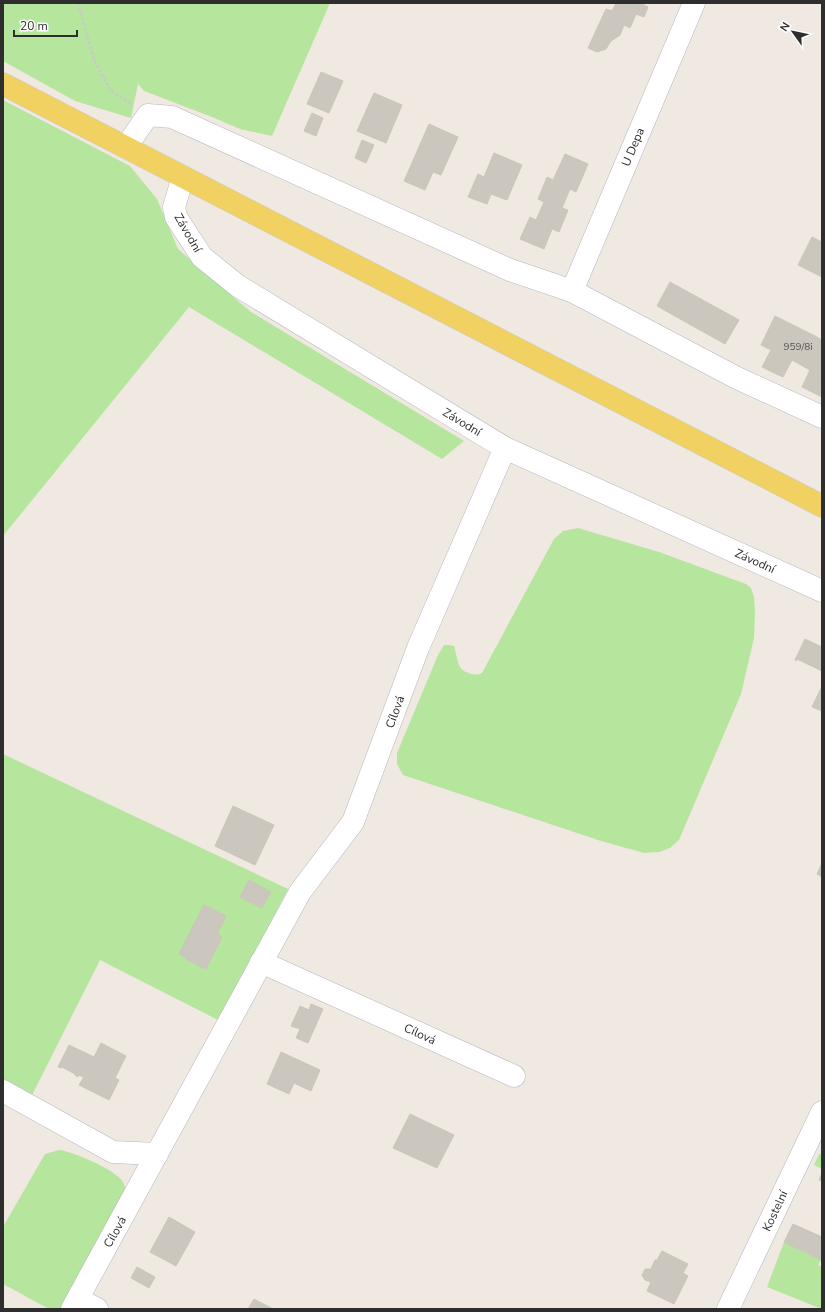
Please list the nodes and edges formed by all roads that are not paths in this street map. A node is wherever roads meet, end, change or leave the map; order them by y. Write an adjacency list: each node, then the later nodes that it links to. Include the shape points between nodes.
1 (694, 3): 5 (street, U Depa)
2 (3, 84): 3 (main road)
3 (126, 147): 4 (main road); 5 (street, via 148,115 172,117 510,270)
4 (182, 177): 7 (street, Závodní, via 174,207 176,217 202,257 238,286); 8 (main road)
5 (572, 291): 6 (street, via 737,378)
6 (822, 417)
7 (505, 448): 9 (street, Závodní); 10 (street, Cílová, via 418,648 354,822 300,892)
8 (822, 506)
9 (822, 591)
10 (261, 962): 11 (street, Cílová); 14 (street, Cílová)
11 (514, 1076)
12 (3, 1091): 14 (street, via 113,1152)
13 (822, 1112): 17 (street, Kostelní)
14 (157, 1154): 15 (street, Cílová)
15 (75, 1304): 16 (street)
16 (97, 1309)
17 (728, 1309)

